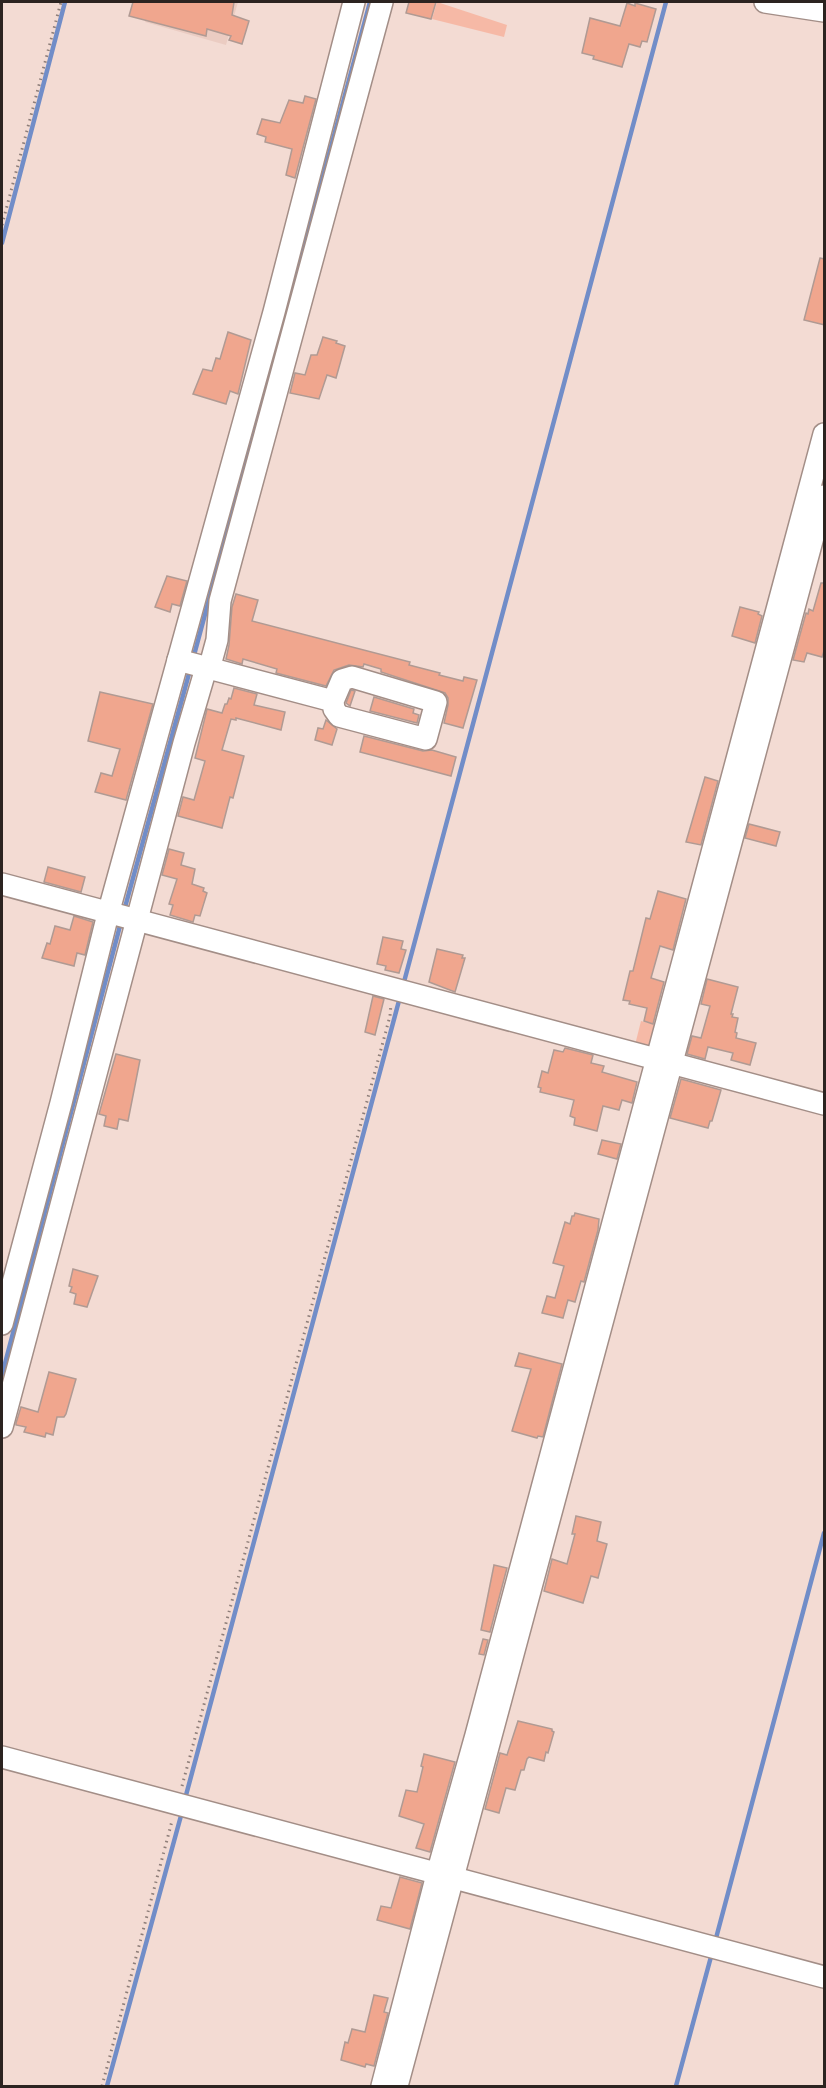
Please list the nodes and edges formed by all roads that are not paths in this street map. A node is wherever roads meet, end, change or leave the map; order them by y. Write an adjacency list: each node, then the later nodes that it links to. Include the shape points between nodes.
1 (354, 2): 7 (street, via 274,312)
2 (382, 2): 7 (street, via 220,601)
3 (765, 2): 4 (street)
4 (825, 11)
5 (825, 434): 14 (street)
6 (825, 496): 14 (street)
7 (206, 612): 8 (street); 8 (street, via 217,640)
8 (192, 664): 9 (street); 9 (street); 10 (street)
9 (182, 700): 11 (street); 11 (street)
10 (333, 701): 10 (street, via 339,716 426,739 436,702 352,676 342,680)
11 (171, 739): 13 (street); 13 (street)
12 (2, 884): 13 (street)
13 (122, 918): 14 (street); 16 (street, via 61,1103); 17 (street)
14 (664, 1062): 15 (street); 19 (street, via 479,1724)
15 (825, 1104)
16 (2, 1324)
17 (2, 1427)
18 (2, 1757): 19 (street)
19 (446, 1876): 20 (street); 21 (street); 22 (street)
20 (825, 1977)
21 (382, 2086)
22 (397, 2086)

